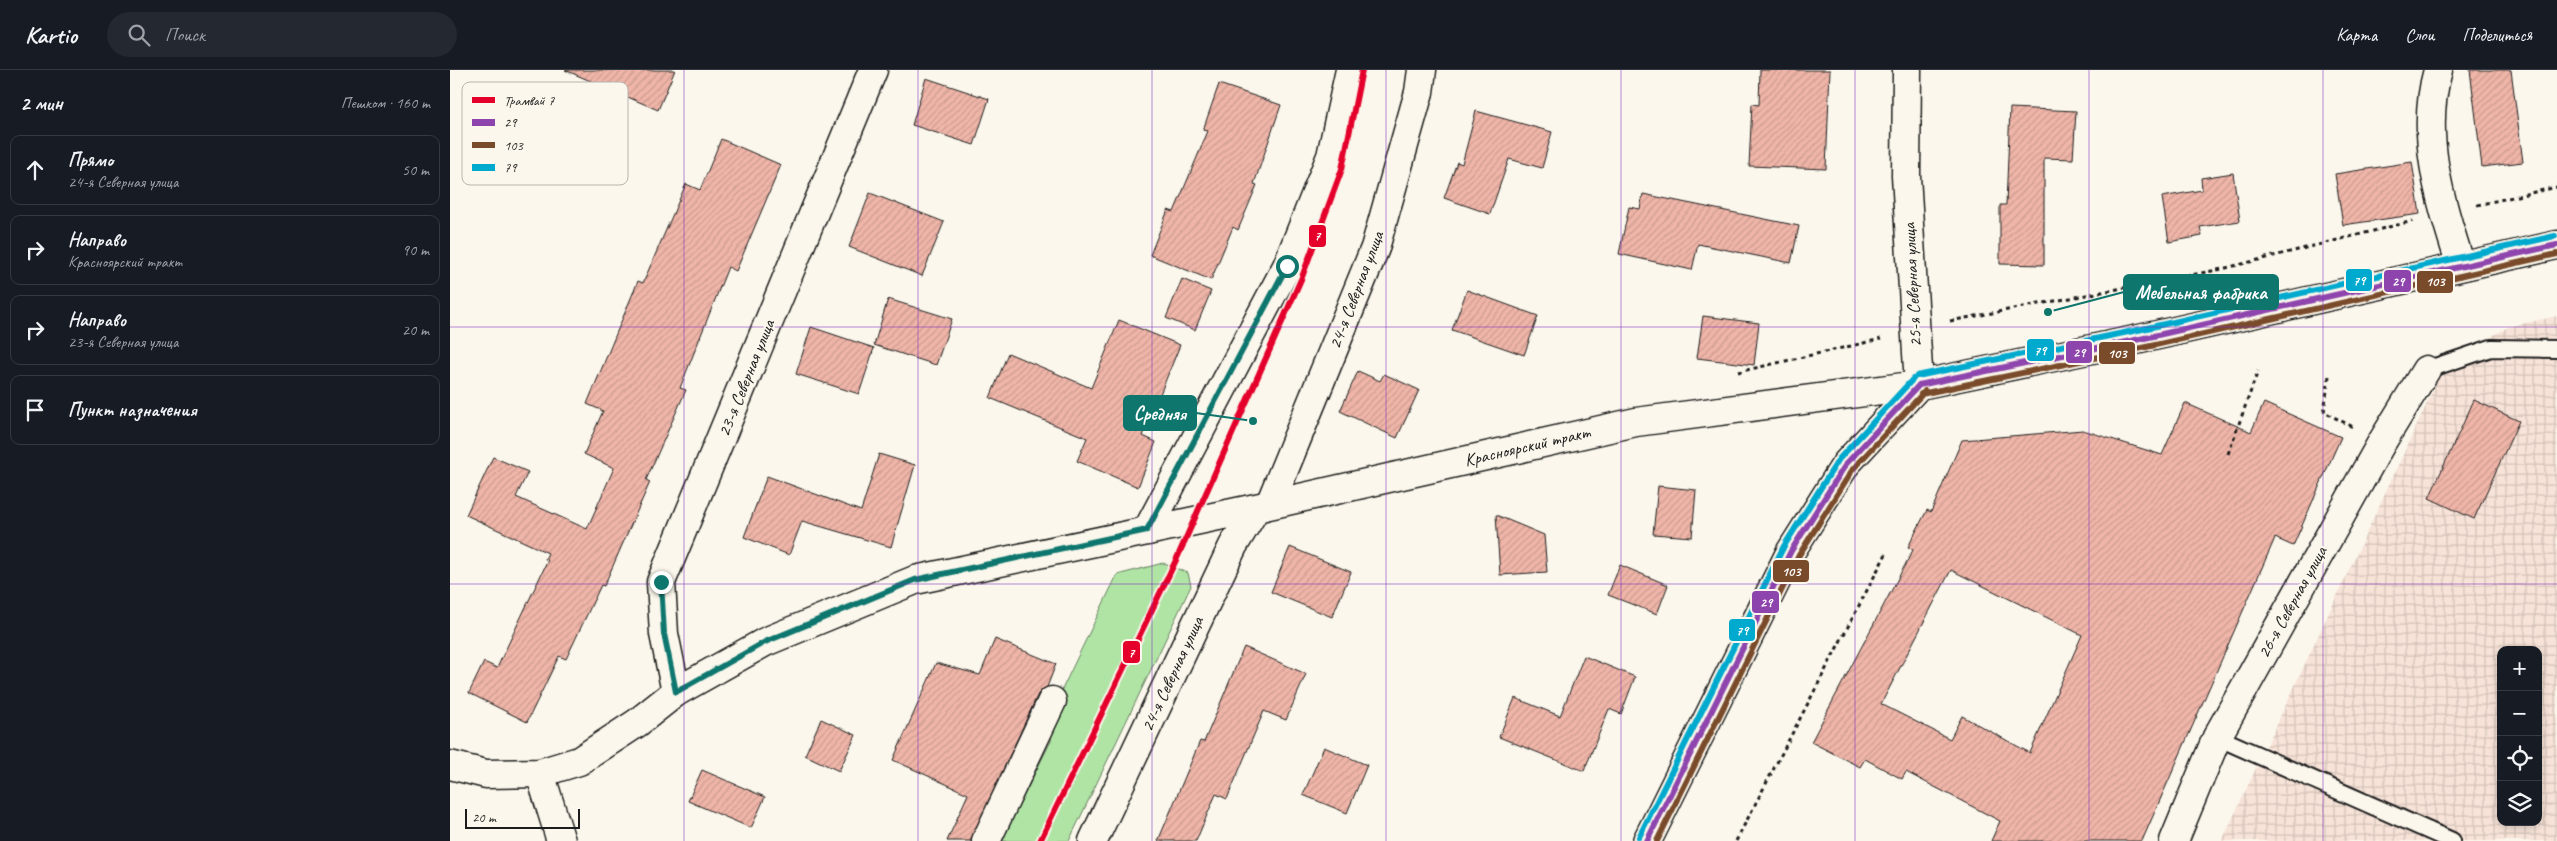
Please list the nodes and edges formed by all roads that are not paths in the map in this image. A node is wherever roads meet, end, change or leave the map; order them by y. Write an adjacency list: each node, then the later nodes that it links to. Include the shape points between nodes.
1 (873, 70): 13 (main road, 23-я Северная улица, via 661,582 664,634)
2 (1350, 70): 12 (main road, via 1331,156 1287,266)
3 (1422, 70): 11 (main road, 24-я Северная улица, via 1419,92 1375,248)
4 (1907, 70): 10 (main road, 25-я Северная улица, via 1906,176)
5 (2438, 70): 7 (main road, via 2431,94 2430,153)
6 (2557, 245): 7 (main road, Красноярский тракт)
7 (2461, 266): 10 (main road, Красноярский тракт)
8 (2557, 349): 9 (lane, via 2490,348)
9 (2426, 370): 15 (main road, 26-я Северная улица)
10 (1919, 385): 11 (main road, Красноярский тракт, via 1636,422); 21 (main road, via 1846,464 1791,551)
11 (1263, 506): 12 (main road, Красноярский тракт); 20 (main road, 24-я Северная улица, via 1233,546)
12 (1147, 530): 13 (main road, Красноярский тракт, via 915,580 765,642)
13 (676, 692): 17 (main road, Красноярский тракт, via 580,761)
14 (1052, 701): 19 (main road)
15 (2216, 737): 22 (main road, 26-я Северная улица); 23 (lane)
16 (450, 765): 17 (main road, Красноярский тракт, via 486,774)
17 (540, 773): 18 (main road)
18 (561, 841)
19 (986, 841)
20 (1093, 841)
21 (1647, 841)
22 (2174, 841)
23 (2452, 841)

